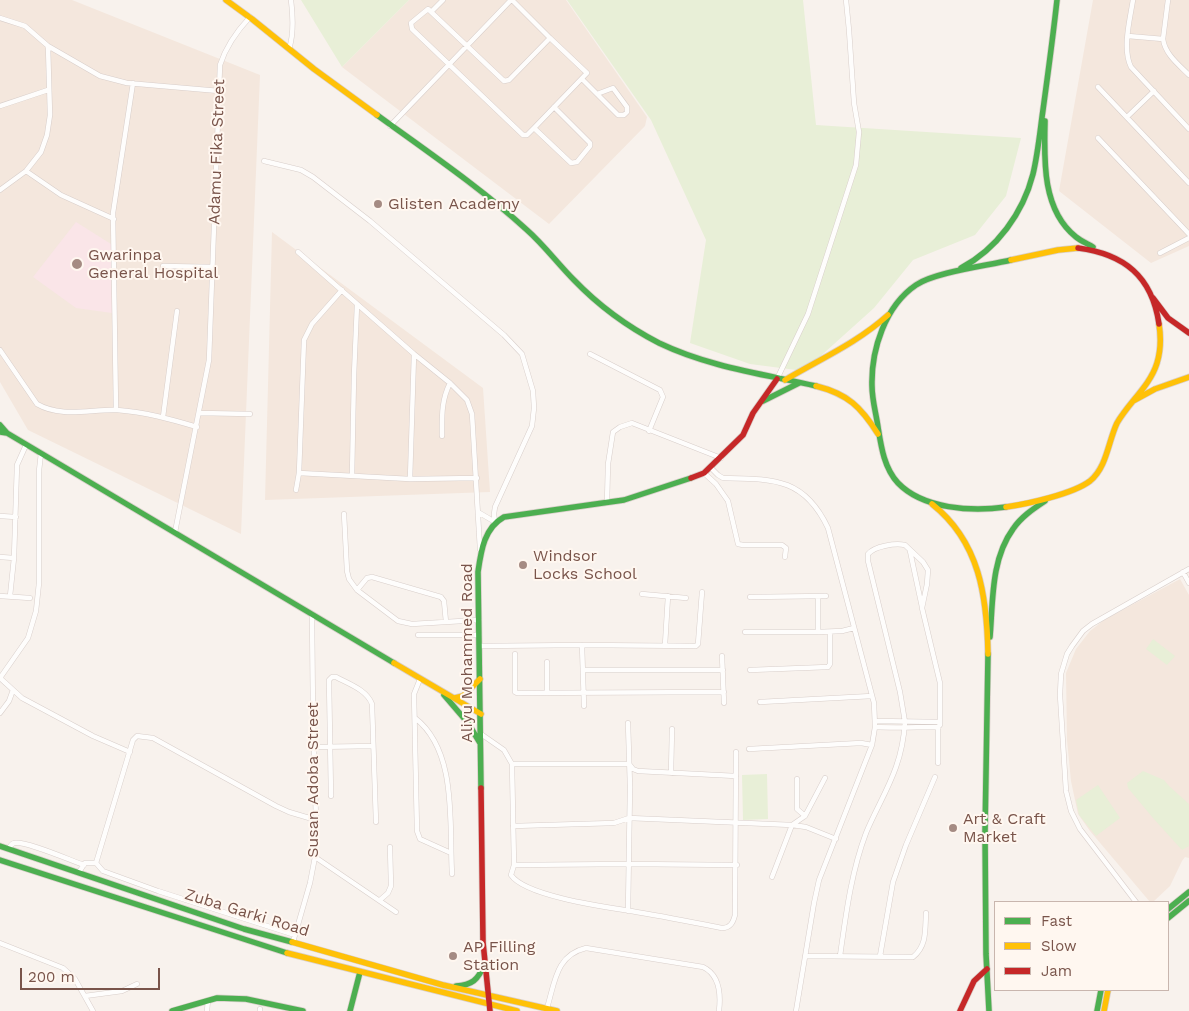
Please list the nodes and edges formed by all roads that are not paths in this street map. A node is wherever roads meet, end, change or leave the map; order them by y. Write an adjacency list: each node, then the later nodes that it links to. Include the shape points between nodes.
1 (226, 0): 10 (main road)
2 (291, 0): 17 (street, via 292,41)
3 (443, 0): 9 (street)
4 (512, 0): 13 (street); 16 (street)
5 (846, 0): 58 (street, via 859,132 856,165 808,314)
6 (1057, 0): 27 (main road)
7 (1132, 0): 12 (street)
8 (1168, 0): 14 (street)
9 (432, 11): 16 (street); 18 (street, via 425,10 411,26)
10 (250, 17): 17 (main road); 24 (street, Adamu Fika Street, via 236,31 222,58)
11 (0, 18): 15 (street, via 25,26)
12 (1128, 36): 14 (street); 25 (street, via 1127,59)
13 (550, 38): 16 (street, via 507,81); 20 (street, via 587,73)
14 (1163, 39): 19 (street, via 1168,54)
15 (48, 46): 21 (street, via 100,76); 23 (street)
16 (467, 46): 18 (street)
17 (289, 49): 31 (main road)
18 (450, 64): 31 (street); 32 (street, via 523,135)
19 (1189, 75)
20 (582, 79): 26 (street); 29 (street)
21 (133, 83): 24 (street); 39 (street)
22 (1098, 87): 30 (street)
23 (48, 90): 28 (street); 36 (street, via 50,115 47,135 40,152)
24 (219, 91): 46 (street, Adamu Fika Street)
25 (1154, 91): 30 (street); 33 (street)
26 (597, 94): 26 (street, via 618,115 627,112 627,107 613,88)
27 (1045, 96): 42 (main road, via 1044,163 1053,205 1072,234); 47 (main road, via 1035,163 1020,207 1009,226 986,250 963,267)
28 (0, 106)
29 (554, 107): 32 (street); 32 (street, via 590,143 577,162 571,163)
30 (1127, 117): 37 (street)
31 (390, 126): 58 (main road, via 521,225 582,289 626,324 684,354)
32 (534, 128)
33 (1189, 129)
34 (1098, 138): 40 (street)
35 (264, 161): 91 (street, via 301,170 313,177 370,221 522,354 533,391 532,426 495,507)
36 (26, 171): 38 (street); 39 (street, via 61,195)
37 (1189, 183)
38 (0, 190)
39 (114, 219): 64 (street)
40 (1189, 234)
41 (1189, 238): 44 (street)
42 (1101, 251): 47 (main road, via 1058,250); 49 (main road, via 1132,267)
43 (298, 252): 48 (street)
44 (1160, 253)
45 (163, 266): 46 (street)
46 (213, 267): 65 (street, Adamu Fika Street, via 210,351)
47 (948, 273): 52 (main road, via 914,285)
48 (342, 290): 50 (street); 78 (street, via 312,324 304,340)
49 (1153, 298): 53 (main road, via 1166,317); 62 (main road, via 1160,334 1159,355 1148,383)
50 (357, 305): 55 (street); 80 (street)
51 (177, 311): 67 (street)
52 (889, 314): 59 (main road, via 852,344); 73 (main road, via 875,350 871,378)
53 (1189, 333)
54 (0, 350): 64 (street, via 37,404 46,409)
55 (414, 354): 60 (street); 82 (street)
56 (590, 354): 70 (street, via 663,393)
57 (1189, 377): 62 (main road)
58 (778, 379): 59 (main road); 63 (main road)
59 (785, 380): 61 (main road)
60 (450, 383): 72 (street, via 442,407); 81 (street, via 467,400 472,414)
61 (799, 383): 63 (main road); 73 (main road, via 826,389 849,399)
62 (1133, 401): 84 (main road, via 1116,426 1106,459 1096,474 1084,485)
63 (760, 402): 76 (main road, via 743,435)
64 (116, 410): 67 (street)
65 (200, 413): 66 (street); 69 (street, Adamu Fika Street)
66 (250, 414)
67 (163, 417): 69 (street)
68 (0, 425): 71 (main road)
69 (197, 427): 92 (street, Adamu Fika Street)
70 (649, 431): 76 (street); 86 (street, via 632,424 613,432)
71 (3, 432): 74 (main road)
72 (442, 436)
73 (879, 436): 85 (main road, via 893,477 909,491)
74 (26, 445): 75 (main road); 90 (street, via 17,465)
75 (40, 453): 92 (main road); 132 (street, via 36,612 28,638)
76 (721, 458): 77 (main road)
77 (711, 468): 79 (main road); 116 (street, via 723,478 777,481 800,492 811,502 828,528)
78 (299, 473): 80 (street); 83 (street)
79 (704, 473): 86 (main road); 96 (street, via 728,501 738,544 782,545 786,548)
80 (352, 476): 82 (street)
81 (476, 478): 82 (street); 87 (street)
82 (410, 479)
83 (296, 490)
84 (1054, 496): 85 (main road, via 1017,507 987,511 956,508); 128 (main road, via 1023,517 1000,551 995,571)
85 (924, 498): 128 (main road, via 955,527 976,566 984,596)
86 (607, 504): 91 (main road, via 513,515)
87 (478, 512): 91 (street); 93 (street)
88 (344, 514): 101 (street, via 347,570)
89 (0, 516): 90 (street)
90 (16, 517): 97 (street)
91 (496, 522): 93 (main road, Aliyu Mohammed Road)
92 (175, 532): 113 (main road)
93 (480, 550): 114 (main road, Aliyu Mohammed Road)
94 (909, 550): 112 (street); 112 (street, via 928,570); 150 (street, via 901,544 871,550 868,554 902,698)
95 (0, 557): 97 (street)
96 (785, 557)
97 (14, 558): 105 (street)
98 (1189, 569): 99 (street)
99 (1183, 572): 100 (street); 195 (street, via 1083,631 1067,654 1061,674 1066,791 1071,811 1085,836)
100 (1189, 583)
101 (357, 590): 115 (street, via 398,621 412,624); 115 (street, via 367,578 372,577 441,597)
102 (702, 592): 123 (street, via 697,645)
103 (642, 594): 106 (street)
104 (0, 596): 105 (street)
105 (10, 596): 110 (street)
106 (668, 596): 111 (street); 123 (street)
107 (818, 596): 108 (street); 109 (street); 118 (street)
108 (826, 596)
109 (750, 597)
110 (30, 598)
111 (686, 598)
112 (922, 608): 151 (street, via 940,683)
113 (312, 614): 133 (main road); 157 (street, Susan Adoba Street)
114 (479, 620): 115 (street); 121 (main road, Aliyu Mohammed Road)
115 (446, 622)
116 (854, 628): 119 (street); 140 (street)
117 (745, 632): 118 (street)
118 (818, 632): 119 (street)
119 (830, 632): 131 (street, via 828,667)
120 (418, 635): 121 (street)
121 (479, 635): 124 (main road, Aliyu Mohammed Road)
122 (582, 645): 123 (street); 124 (street); 129 (street)
123 (665, 645)
124 (479, 646): 134 (main road, Aliyu Mohammed Road)
125 (515, 654): 138 (street, via 515,692)
126 (722, 656): 130 (street)
127 (547, 662): 138 (street)
128 (987, 663): 209 (main road)
129 (584, 670): 130 (street); 139 (street)
130 (723, 670): 137 (street)
131 (750, 670)
132 (0, 678): 135 (street)
133 (420, 679): 136 (main road); 147 (street, via 414,694)
134 (480, 679): 141 (main road, via 463,696); 146 (main road, Aliyu Mohammed Road)
135 (13, 690): 145 (street); 160 (street, via 42,709)
136 (441, 691): 141 (main road); 156 (main road, via 475,733)
137 (724, 692): 139 (street); 143 (street)
138 (547, 693): 139 (street)
139 (584, 694): 144 (street)
140 (872, 696): 142 (street); 149 (street)
141 (452, 698): 146 (main road)
142 (760, 702)
143 (724, 703)
144 (584, 706)
145 (0, 713)
146 (481, 714): 153 (main road, Aliyu Mohammed Road)
147 (416, 718): 182 (street, via 431,734 442,756 448,785); 182 (street, via 418,835 427,844)
148 (628, 723): 164 (street)
149 (875, 724): 150 (street); 154 (street)
150 (905, 724): 151 (street); 206 (street, via 896,768 856,863)
151 (939, 724): 162 (street)
152 (672, 729): 165 (street)
153 (481, 734): 156 (main road, Aliyu Mohammed Road); 163 (street, via 504,750)
154 (872, 745): 159 (street); 178 (street)
155 (373, 746): 158 (street); 158 (street, via 370,697 332,677 329,680); 174 (street)
156 (481, 746): 208 (main road, Aliyu Mohammed Road)
157 (314, 747): 158 (street); 173 (street, Susan Adoba Street)
158 (331, 747): 170 (street)
159 (750, 749)
160 (130, 752): 173 (street, via 137,736 153,738 276,806); 185 (street)
161 (736, 752): 166 (street)
162 (938, 763)
163 (512, 764): 164 (street); 177 (street)
164 (629, 764): 165 (street, via 638,771); 172 (street)
165 (671, 773): 166 (street)
166 (736, 776): 175 (street)
167 (935, 777): 207 (street, via 893,882)
168 (825, 778): 171 (street)
169 (797, 779): 171 (street, via 797,809)
170 (331, 796)
171 (805, 816): 176 (street)
172 (629, 818): 175 (street); 177 (street, via 614,823); 186 (street)
173 (316, 820): 183 (street, Susan Adoba Street)
174 (376, 822)
175 (737, 823): 176 (street); 189 (street)
176 (792, 825): 178 (street); 192 (street)
177 (513, 826): 188 (street)
178 (836, 839): 205 (street, via 819,880)
179 (0, 846): 181 (main road, Zuba Garki Road)
180 (390, 847): 194 (street, via 391,886)
181 (9, 849): 187 (street, via 17,843); 190 (main road, Zuba Garki Road)
182 (451, 854): 191 (street)
183 (315, 857): 194 (street); 202 (street, Susan Adoba Street)
184 (0, 860): 210 (main road, Zuba Garki Road, via 296,956)
185 (96, 863): 187 (street); 202 (street, via 104,871 158,891)
186 (628, 864): 188 (street); 189 (street); 198 (street)
187 (84, 865): 190 (street)
188 (514, 865): 198 (street, via 511,875 521,884 568,900)
189 (736, 866): 198 (street, via 735,915 727,928)
190 (79, 872): 203 (main road, Zuba Garki Road, via 244,929)
191 (452, 874)
192 (772, 877)
193 (1189, 892): 197 (main road)
194 (380, 900): 199 (street)
195 (1135, 901)
196 (1189, 901): 201 (main road)
197 (1169, 908)
198 (628, 911)
199 (396, 912)
200 (926, 914): 207 (street, via 924,942 919,952 913,956)
201 (1169, 917)
202 (295, 935): 203 (street, Susan Adoba Street)
203 (293, 942): 212 (main road, Zuba Garki Road)
204 (0, 943): 216 (street, via 63,968 75,979)
205 (805, 956): 206 (street); 228 (street)
206 (840, 956): 207 (street)
207 (880, 956)
208 (485, 964): 212 (main road, via 475,982); 215 (main road, Aliyu Mohammed Road)
209 (987, 969): 229 (main road, via 978,975); 230 (main road)
210 (360, 972): 218 (main road, Zuba Garki Road); 224 (main road)
211 (137, 984): 216 (street, via 122,991)
212 (443, 986): 215 (main road, Zuba Garki Road)
213 (1101, 991): 231 (main road)
214 (1108, 991): 232 (main road)
215 (489, 995): 218 (main road, Aliyu Mohammed Road); 219 (main road, Zuba Garki Road)
216 (85, 996): 220 (street)
217 (208, 1000): 221 (main road); 222 (street); 223 (main road, via 246,999)
218 (490, 1008): 225 (main road, Zuba Garki Road)
219 (547, 1008): 226 (main road, Zuba Garki Road); 227 (street, via 563,961 569,954 586,948 710,970 718,983)
220 (93, 1011)
221 (172, 1011)
222 (207, 1011)
223 (303, 1011)
224 (350, 1011)
225 (517, 1011)
226 (557, 1011)
227 (719, 1011)
228 (796, 1011)
229 (960, 1011)
230 (989, 1011)
231 (1098, 1011)
232 (1104, 1011)

